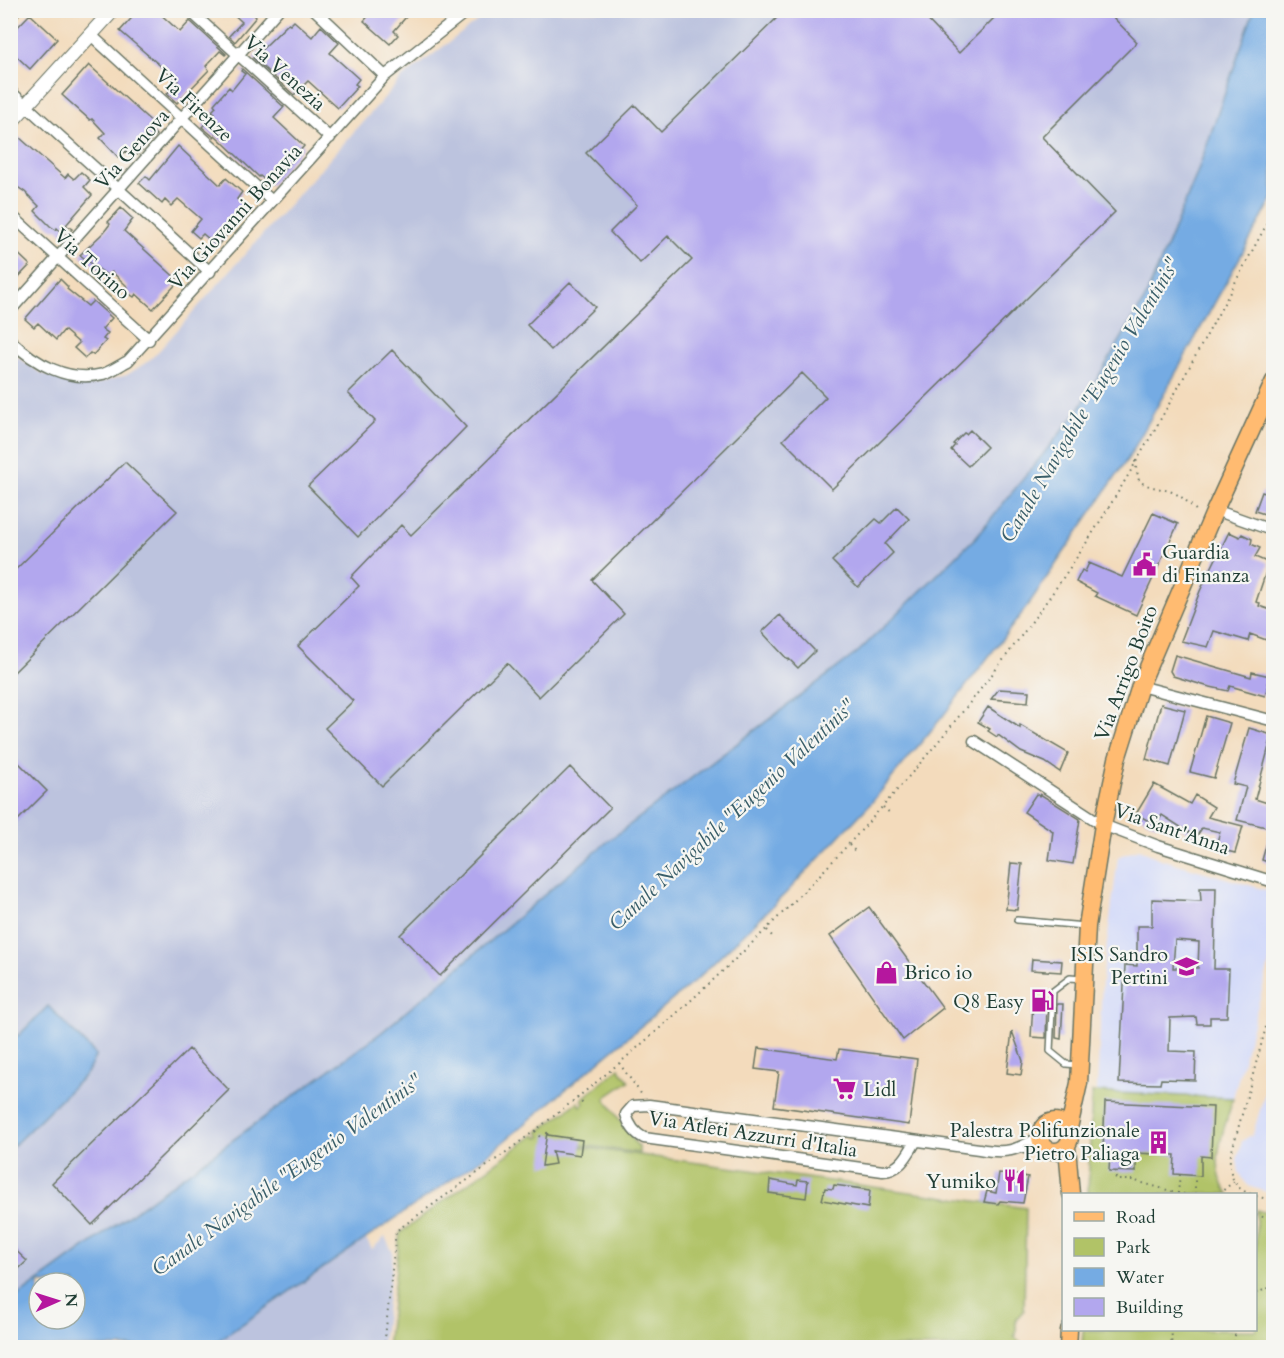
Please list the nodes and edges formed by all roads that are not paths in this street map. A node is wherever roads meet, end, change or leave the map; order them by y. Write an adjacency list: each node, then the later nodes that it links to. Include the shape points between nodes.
1 (15, 10): 7 (street)
2 (113, 10): 8 (street)
3 (189, 10): 9 (street, Via Venezia)
4 (278, 10): 9 (street, Via Genova)
5 (315, 10): 10 (street)
6 (468, 10): 10 (street, Via Giovanni Bonavia)
7 (10, 16)
8 (91, 35): 12 (street); 13 (street, Via Firenze)
9 (238, 56): 13 (street, Via Genova); 15 (street, Via Venezia)
10 (385, 76): 15 (street, Via Giovanni Bonavia)
11 (10, 91): 12 (street)
12 (27, 106): 14 (street); 16 (street)
13 (182, 120): 16 (street, Via Genova); 17 (street, Via Firenze)
14 (10, 123)
15 (330, 138): 17 (street, Via Giovanni Bonavia)
16 (120, 189): 19 (street, Via Genova); 20 (street)
17 (272, 201): 20 (street, Via Giovanni Bonavia)
18 (10, 214): 19 (street, Via Torino)
19 (58, 258): 21 (street, Via Genova); 23 (street, Via Torino)
20 (210, 272): 23 (street, Via Giovanni Bonavia)
21 (10, 311)
22 (10, 340): 23 (street, Via Giovanni Bonavia, via 49,368 85,377 105,373 128,361)
23 (149, 340)
24 (1274, 381): 25 (main road, Via Arrigo Boito)
25 (1213, 514): 26 (street); 27 (main road, Via Arrigo Boito)
26 (1274, 531)
27 (1140, 686): 28 (street); 30 (main road, Via Arrigo Boito, via 1117,759)
28 (1274, 721)
29 (974, 741): 30 (street, Via Sant'Anna)
30 (1103, 825): 31 (street, Via Sant'Anna); 33 (main road, Via Arrigo Boito)
31 (1274, 882)
32 (1017, 920): 33 (lane)
33 (1087, 926): 34 (main road, Via Arrigo Boito)
34 (1084, 979): 35 (main road, Via Arrigo Boito); 35 (lane, via 1070,978 1053,991 1050,1051 1066,1064)
35 (1080, 1065): 36 (main road, Via Arrigo Boito, via 1079,1083)
36 (1065, 1125): 38 (main road, Via Arrigo Boito, via 1071,1138); 38 (main road, via 1051,1122 1040,1132)
37 (916, 1141): 37 (street, Via Atleti Azzurri d'Italia, via 649,1105 633,1106 626,1114 636,1134 644,1138 871,1170 890,1171 897,1167); 38 (street, Via Atleti Azzurri d'Italia, via 1001,1153)
38 (1052, 1146): 39 (main road, via 1068,1168)
39 (1071, 1193)
40 (1069, 1331): 41 (main road)
41 (1068, 1347)

